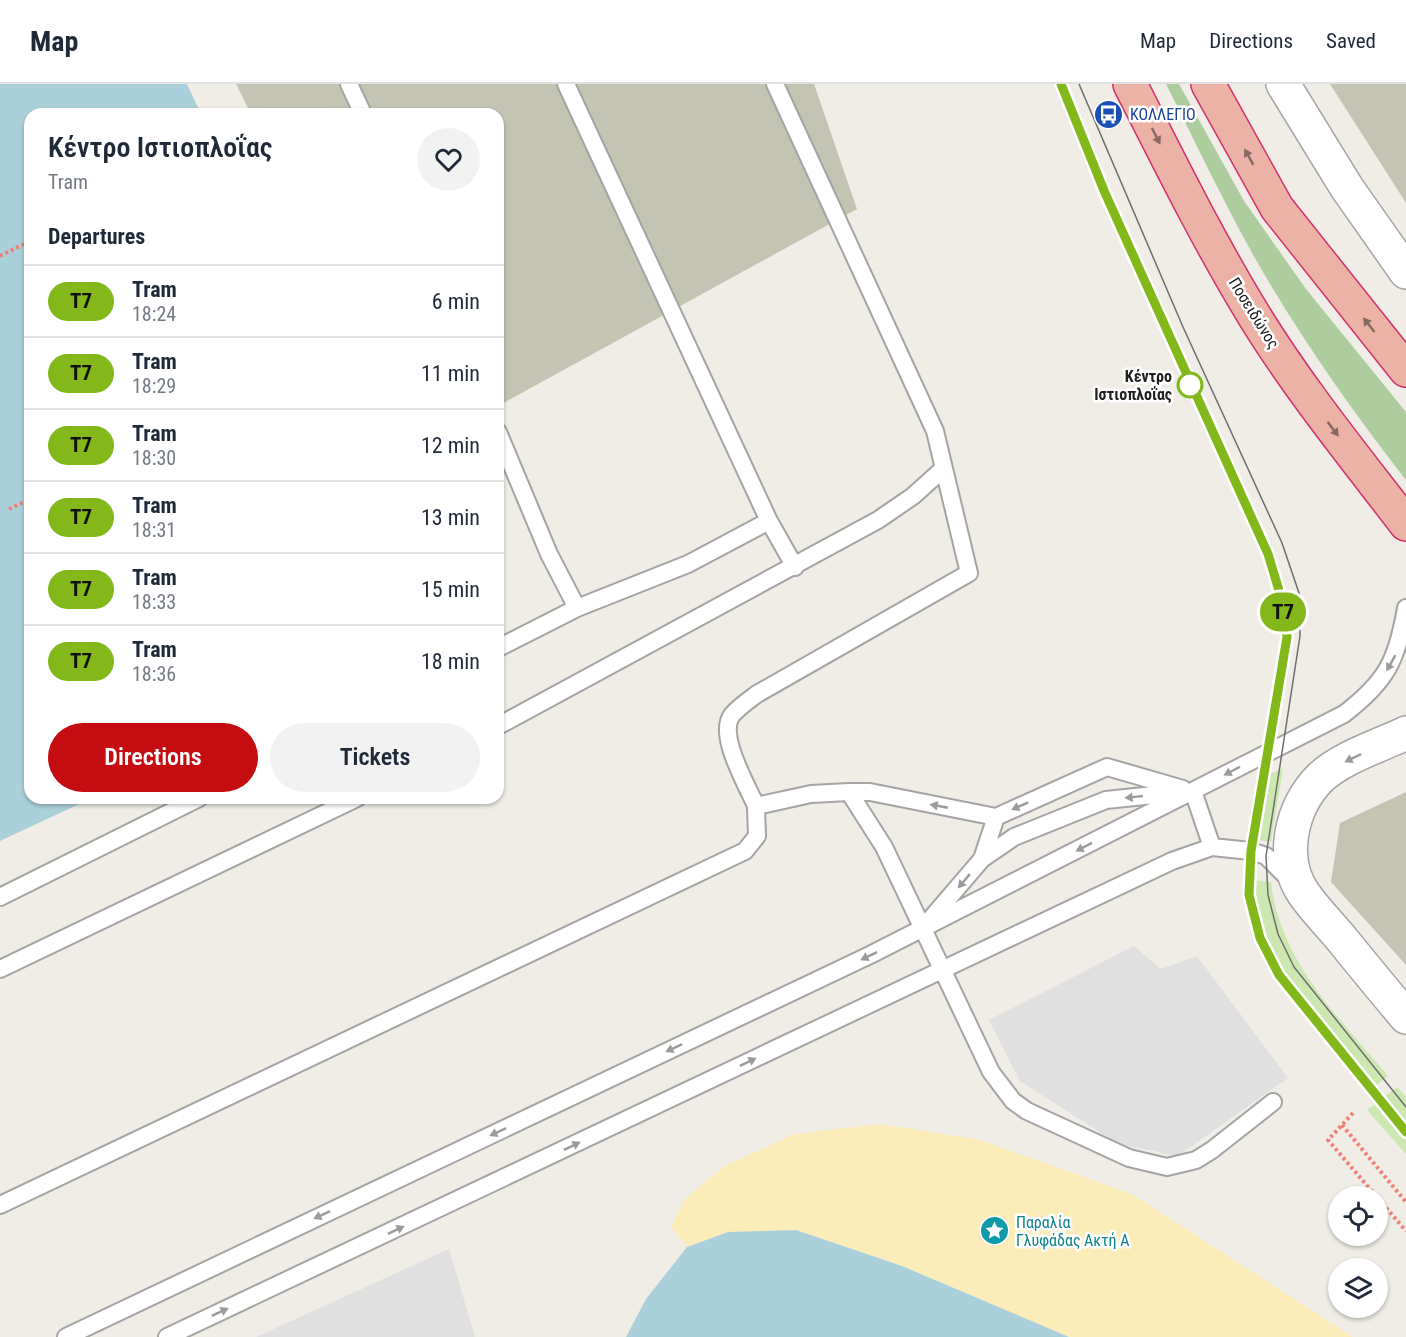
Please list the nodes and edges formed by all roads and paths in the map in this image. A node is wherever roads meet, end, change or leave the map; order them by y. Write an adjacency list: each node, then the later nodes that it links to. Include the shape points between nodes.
1 (349, 84): 7 (lane)
2 (566, 84): 16 (lane)
3 (775, 84): 13 (lane, via 935,431)
4 (1130, 84): 17 (highway, Ποσειδώνος, one-way to 17, via 1255,317 1298,382)
5 (1208, 84): 11 (highway, one-way to 5, via 1277,208)
6 (1283, 84): 10 (street, via 1347,188)
7 (360, 108)
8 (24, 244): 9 (path)
9 (0, 255)
10 (1406, 272)
11 (1406, 370)
12 (504, 446): 19 (lane, via 549,554)
13 (943, 469): 18 (lane, via 878,520); 28 (lane, via 969,573 757,694 733,714 727,732 729,744)
14 (24, 501): 15 (path)
15 (9, 509)
16 (769, 521): 18 (lane); 19 (lane, via 688,564)
17 (1406, 524)
18 (795, 567): 22 (lane)
19 (578, 608): 21 (lane)
20 (1406, 608): 24 (lane, one-way to 24, via 1392,664 1363,700 1344,714)
21 (504, 645)
22 (504, 723)
23 (1406, 733): 32 (street, one-way to 32, via 1321,777 1303,801 1294,819 1290,842 1292,864)
24 (1193, 791): 29 (lane, one-way to 29, via 1107,767); 30 (lane); 31 (lane, one-way to 31, via 1106,800 1014,837); 34 (lane, one-way to 34)
25 (849, 792): 28 (lane, via 811,794); 29 (lane, one-way to 25, via 870,792); 34 (lane, via 884,847)
26 (187, 804): 33 (lane)
27 (344, 804): 35 (lane)
28 (756, 806): 42 (lane, via 757,836 745,851)
29 (996, 817): 31 (lane)
30 (1212, 847): 32 (lane, via 1266,856); 36 (lane, via 1172,861)
31 (982, 859): 34 (lane, one-way to 34)
32 (1302, 892): 37 (street)
33 (0, 897)
34 (922, 930): 36 (lane); 44 (lane, one-way to 44)
35 (0, 969)
36 (942, 969): 38 (lane, via 991,1072 1013,1101 1129,1158 1167,1167 1196,1160); 45 (lane, one-way to 36)
37 (1406, 1017)
38 (1273, 1102)
39 (1353, 1113): 40 (path)
40 (1342, 1125): 41 (path); 43 (path, via 1328,1140)
41 (1406, 1202)
42 (0, 1204)
43 (1406, 1231)
44 (66, 1337)
45 (167, 1337)

